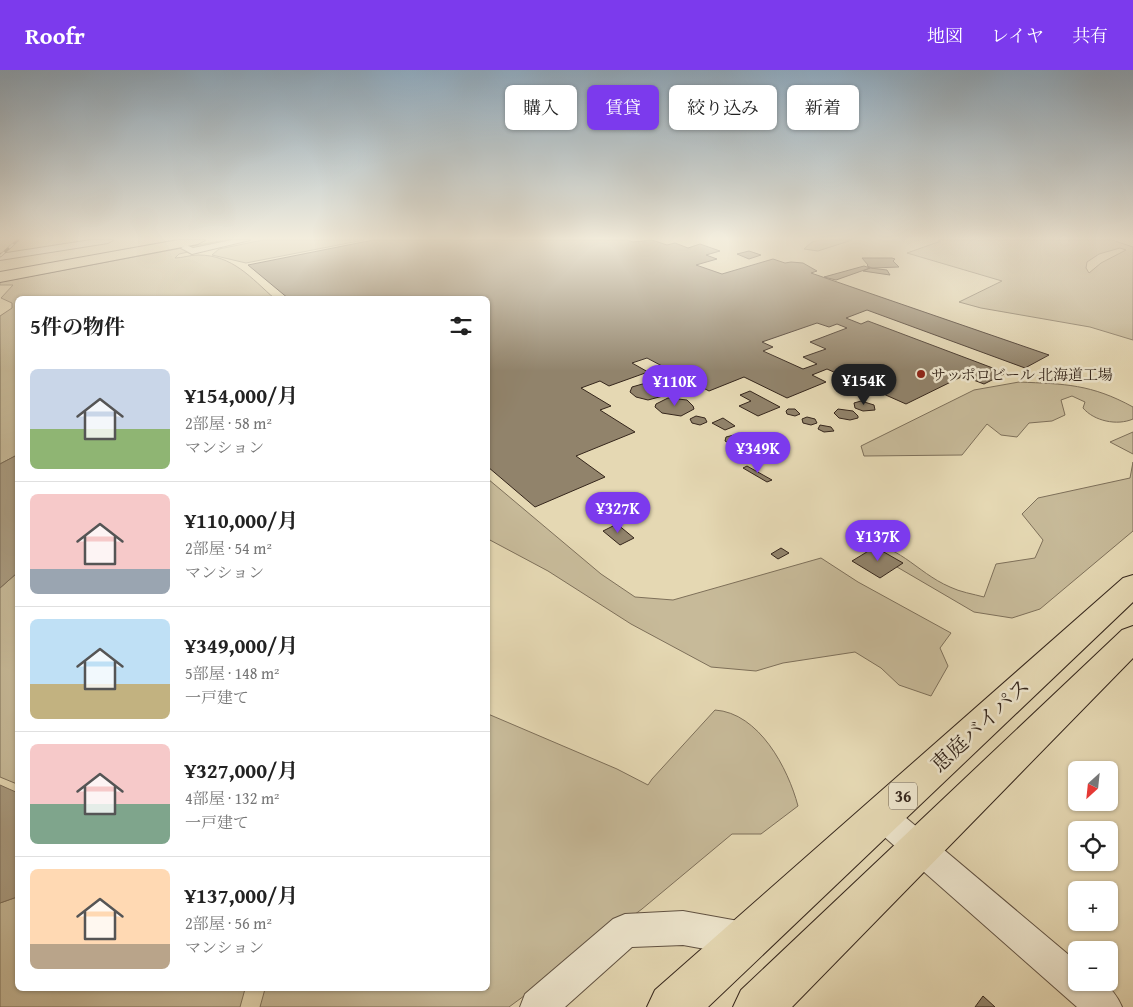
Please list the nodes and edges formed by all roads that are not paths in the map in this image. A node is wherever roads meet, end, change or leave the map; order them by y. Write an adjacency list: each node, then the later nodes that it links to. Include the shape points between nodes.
1 (1133, 585): 3 (highway, 恵庭バイパス / 36)
2 (1133, 638): 4 (highway)
3 (882, 816): 4 (street); 5 (highway, 恵庭バイパス / 36)
4 (919, 848): 6 (highway); 9 (street)
5 (746, 940): 7 (street, via 683,928 625,931); 8 (highway, 恵庭バイパス / 36)
6 (773, 1000)
7 (538, 1007)
8 (672, 1007)
9 (1104, 1007)

